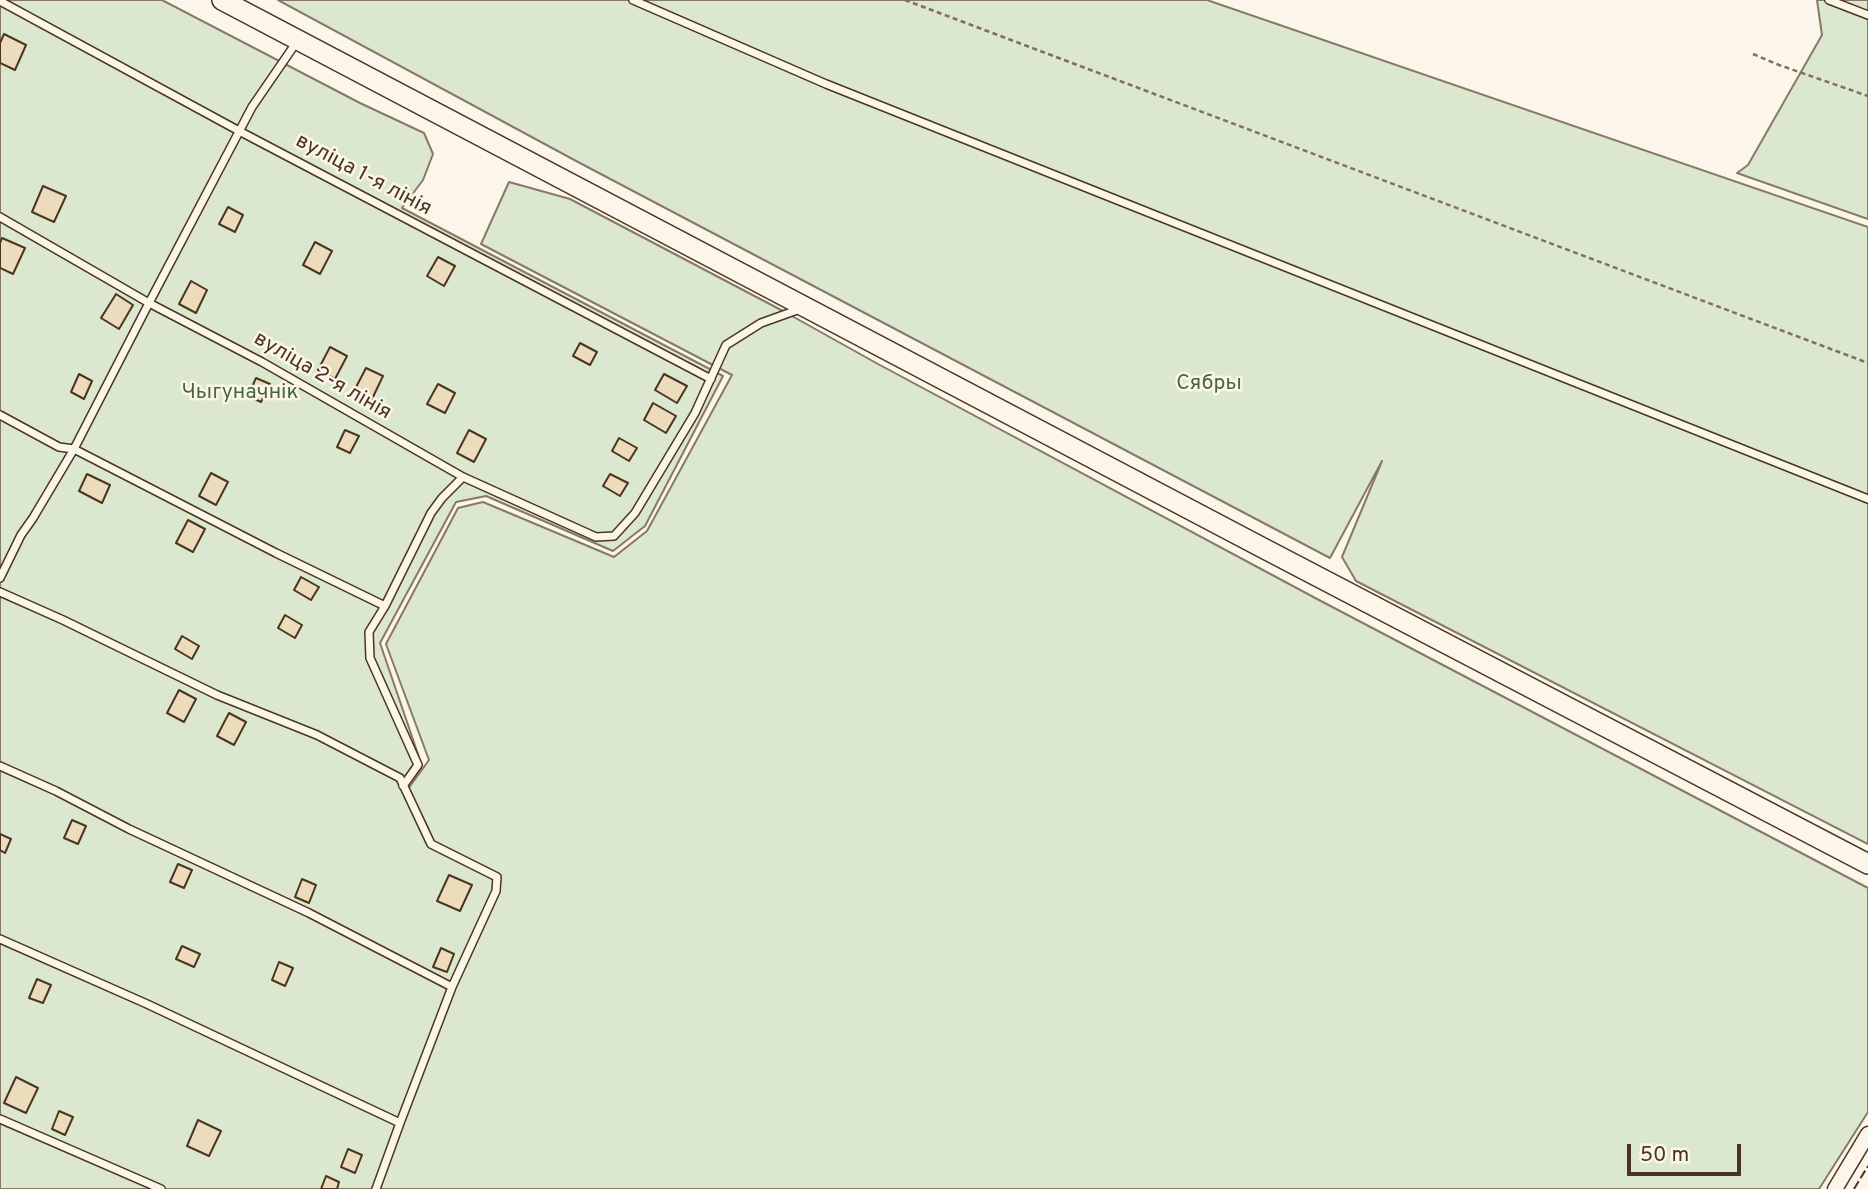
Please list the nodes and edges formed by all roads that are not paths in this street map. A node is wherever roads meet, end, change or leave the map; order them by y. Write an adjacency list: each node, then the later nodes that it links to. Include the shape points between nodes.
1 (222, 0): 6 (main road)
2 (634, 0): 15 (lane, via 826,84)
3 (1829, 0): 5 (lane)
4 (0, 1): 7 (lane, вуліца 1-я лінія)
5 (1868, 15)
6 (298, 40): 7 (lane); 10 (main road)
7 (241, 132): 9 (lane); 11 (lane, вуліца 1-я лінія)
8 (0, 217): 9 (lane, вуліца 2-я лінія)
9 (149, 303): 13 (lane); 14 (lane, вуліца 2-я лінія)
10 (804, 307): 11 (lane, via 761,323 726,345); 21 (main road)
11 (710, 379): 14 (lane, вуліца 2-я лінія, via 695,413 635,513 614,536 597,537)
12 (0, 415): 13 (lane, via 59,447)
13 (74, 449): 16 (lane); 18 (lane)
14 (463, 477): 18 (lane, via 431,513)
15 (1868, 499)
16 (0, 578)
17 (0, 592): 20 (lane, via 217,695 317,735 400,778)
18 (385, 606): 20 (lane, via 369,632 370,659 418,765)
19 (0, 766): 23 (lane, via 309,913)
20 (403, 786): 23 (lane, via 431,844 497,877 496,891)
21 (1868, 864)
22 (0, 939): 25 (lane)
23 (452, 987): 25 (lane)
24 (0, 1119): 27 (lane)
25 (400, 1123): 28 (lane)
26 (1868, 1135): 29 (street)
27 (161, 1189)
28 (376, 1189)
29 (1835, 1189)

